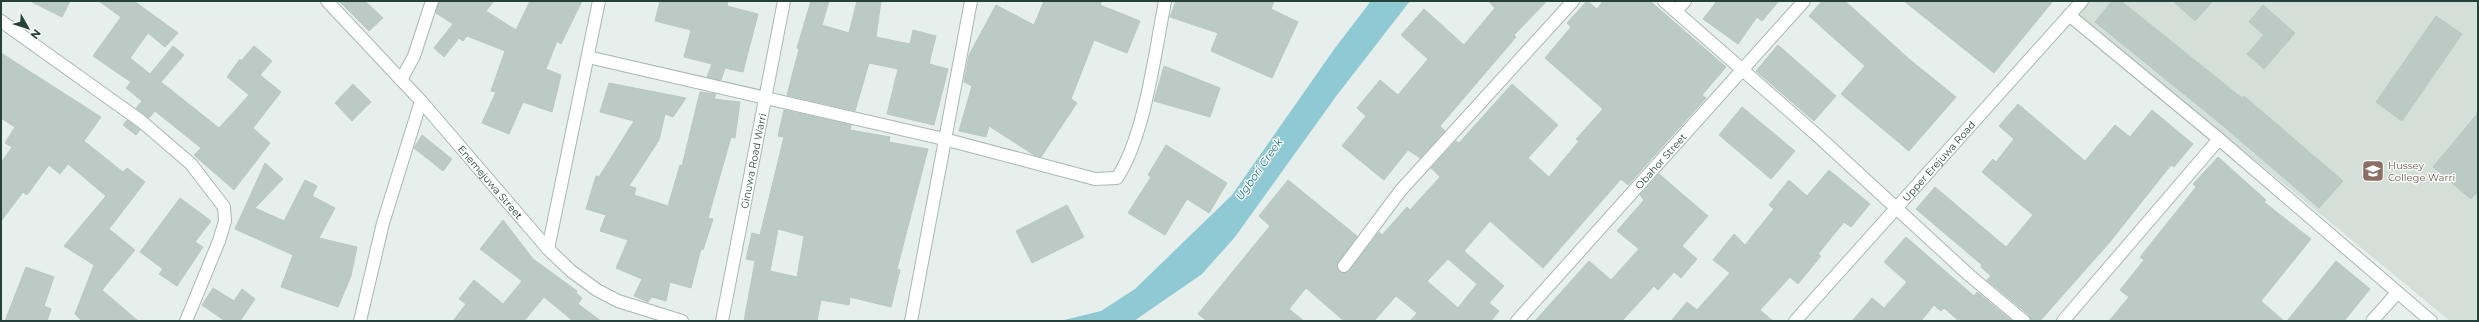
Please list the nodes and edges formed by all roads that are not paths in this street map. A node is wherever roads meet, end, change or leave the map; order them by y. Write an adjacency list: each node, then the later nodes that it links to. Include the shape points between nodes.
1 (327, 1): 17 (street, Enemejuwa Street)
2 (432, 1): 17 (street, via 414,56)
3 (600, 1): 15 (street)
4 (784, 1): 18 (street, Ginuwa Road Warri)
5 (972, 1): 20 (street)
6 (1165, 1): 20 (street, via 1136,137 1128,162 1117,178 1095,179)
7 (1573, 1): 24 (street, via 1401,190)
8 (1664, 1): 12 (street)
9 (1685, 1): 12 (street)
10 (1804, 1): 16 (street, Obahor Street)
11 (2082, 1): 13 (street, Upper Erejuwa Road)
12 (1676, 11): 16 (street)
13 (2069, 15): 21 (street); 22 (street, Upper Erejuwa Road)
14 (1, 21): 26 (street, via 141,121 191,164 224,207 225,221 219,241)
15 (588, 58): 18 (street); 23 (street)
16 (1742, 71): 22 (street); 31 (street, Obahor Street)
17 (400, 80): 19 (street, Enemejuwa Street)
18 (765, 98): 20 (street); 29 (street, Ginuwa Road Warri)
19 (421, 101): 23 (street, Enemejuwa Street); 27 (street, via 384,223)
20 (944, 139): 30 (street)
21 (2219, 139): 25 (street); 34 (street)
22 (1896, 207): 32 (street, Upper Erejuwa Road); 33 (street)
23 (548, 249): 28 (street, Enemejuwa Street, via 571,271 618,302)
24 (1344, 266)
25 (2397, 293): 35 (street); 36 (street)
26 (186, 321)
27 (360, 321)
28 (682, 321)
29 (722, 321)
30 (911, 321)
31 (1517, 321)
32 (1795, 321)
33 (2024, 321)
34 (2063, 321)
35 (2372, 321)
36 (2431, 321)

